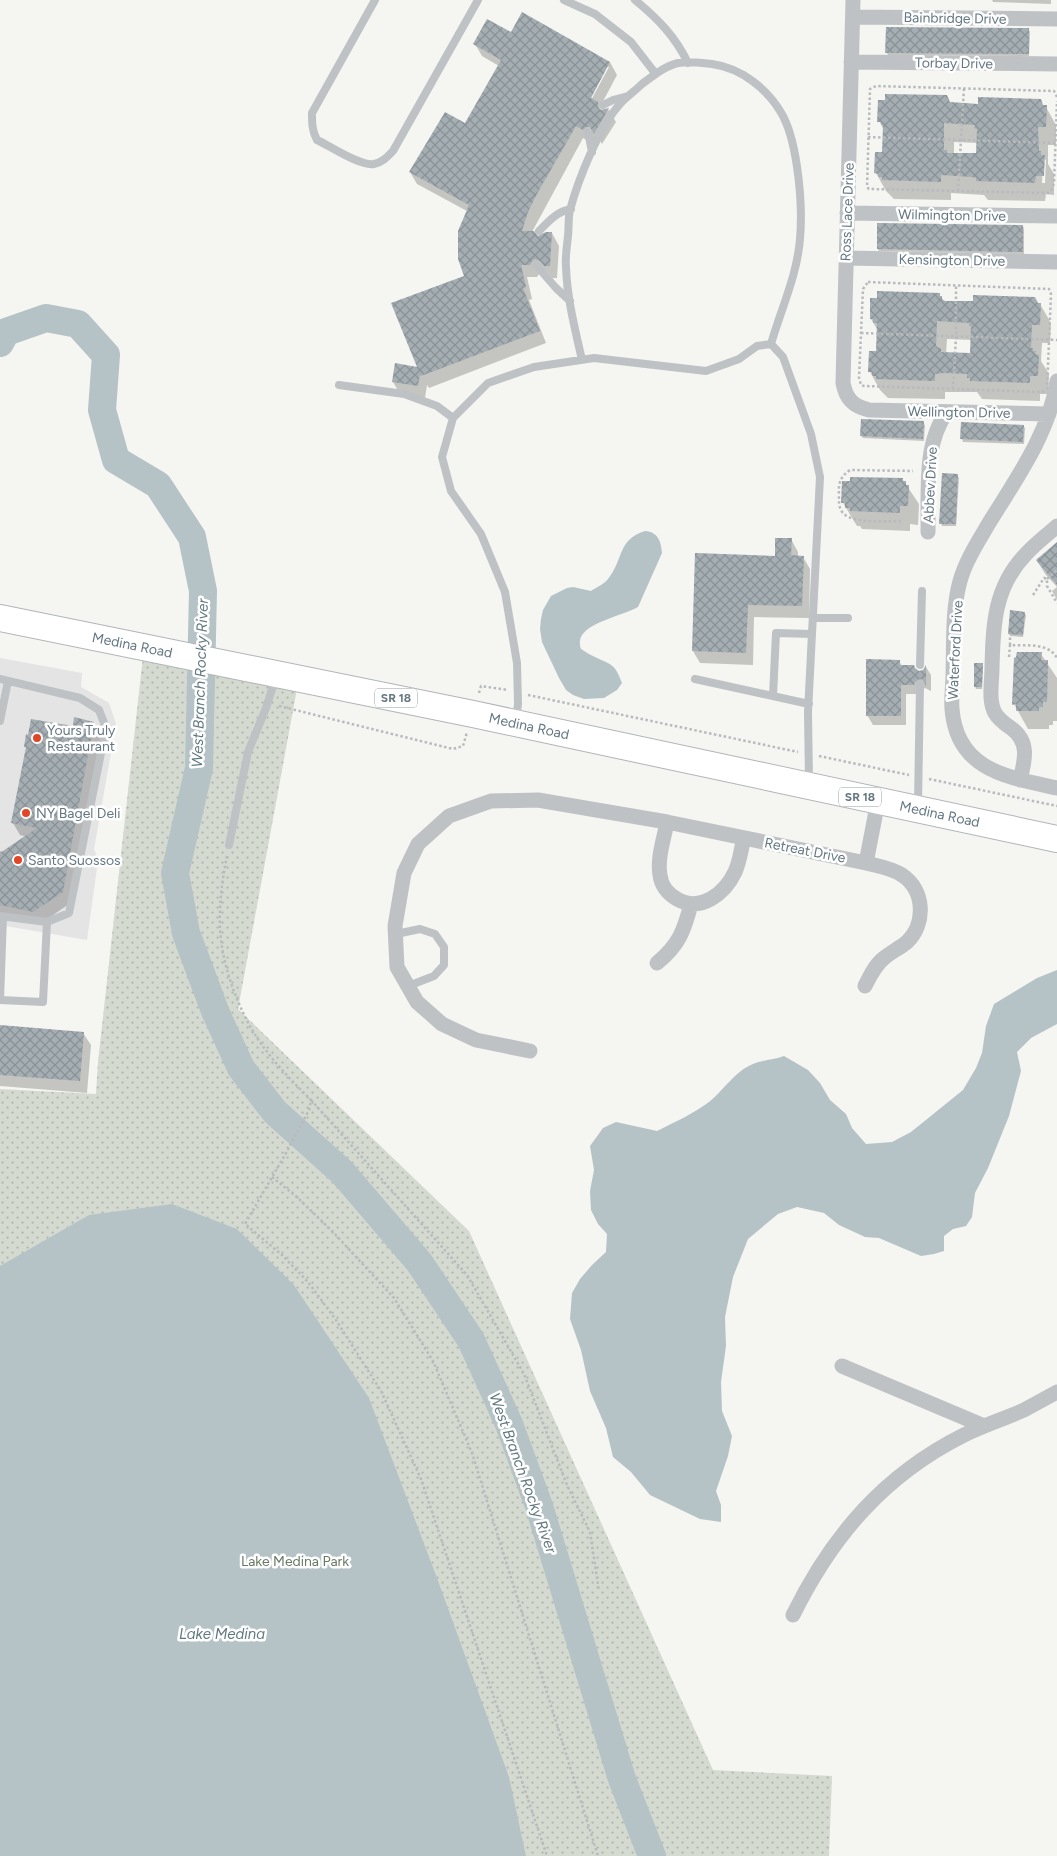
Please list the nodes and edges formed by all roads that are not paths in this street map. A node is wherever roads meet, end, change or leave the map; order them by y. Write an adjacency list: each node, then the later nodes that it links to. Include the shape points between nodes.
1 (376, 0): 2 (lane, via 312,113 313,133 317,140 372,165 393,151)
2 (478, 0)
3 (564, 0): 11 (lane, via 595,14 632,42)
4 (635, 0): 9 (lane, via 665,27)
5 (853, 0): 6 (street, Ross Lace Drive)
6 (853, 17): 7 (street, Bainbridge Drive); 8 (street, Ross Lace Drive)
7 (1057, 19)
8 (852, 62): 10 (street, Torbay Drive); 17 (street, Ross Lace Drive)
9 (688, 63): 11 (lane); 24 (lane, via 728,68 759,86 783,116 790,137 798,175 800,239 792,282)
10 (1057, 64)
11 (655, 73): 12 (lane)
12 (630, 95): 13 (lane); 15 (lane, via 619,105)
13 (603, 105)
14 (588, 132): 15 (lane)
15 (592, 152): 16 (lane)
16 (570, 209): 19 (lane, via 552,217); 23 (lane, via 566,266)
17 (847, 213): 18 (street, Wilmington Drive); 20 (street, Ross Lace Drive)
18 (1057, 216)
19 (539, 232)
20 (846, 258): 21 (street, Kensington Drive); 28 (street, Ross Lace Drive, via 843,383 850,402)
21 (1057, 262)
22 (536, 266): 23 (lane)
23 (570, 301): 25 (lane)
24 (771, 344): 25 (lane, via 757,346 739,359 706,371 594,358); 36 (lane, via 783,357 811,434 820,476)
25 (582, 360): 31 (lane, via 534,367 488,383)
26 (1057, 381): 30 (street, Waterford Drive)
27 (339, 385): 31 (lane, via 404,394 437,406)
28 (869, 410): 29 (street, Wellington Drive)
29 (947, 412): 30 (street, Wellington Drive); 33 (street, Abbev Drive, via 935,432 931,450)
30 (1048, 414): 48 (street, Waterford Drive, via 1034,448 970,556 956,603 952,709 955,727 967,749 985,767)
31 (454, 418): 47 (lane, via 442,457 451,490 481,534 505,592 517,663)
32 (1057, 526): 48 (street, via 1013,570 996,610 991,701 1001,722 1018,733 1023,742 1026,751)
33 (928, 532)
34 (922, 591): 39 (lane)
35 (0, 618): 40 (highway, Medina Road / SR 18)
36 (813, 618): 37 (lane); 38 (lane)
37 (848, 618)
38 (812, 634): 44 (lane, via 776,633); 45 (lane)
39 (920, 665)
40 (278, 674): 47 (highway, Medina Road / SR 18); 56 (lane, via 248,752)
41 (695, 679): 44 (lane)
42 (4, 680): 46 (lane); 60 (lane, via 80,698 99,710 106,728 69,913)
43 (920, 686): 52 (lane)
44 (774, 696): 45 (lane)
45 (809, 704): 49 (lane)
46 (0, 721)
47 (516, 723): 49 (highway, Medina Road / SR 18)
48 (1020, 780): 50 (street, Waterford Drive)
49 (809, 786): 51 (highway, Medina Road / SR 18)
50 (1057, 788)
51 (878, 801): 52 (highway, Medina Road / SR 18); 57 (street)
52 (918, 809): 55 (highway, Medina Road / SR 18)
53 (667, 822): 54 (street, Retreat Drive); 58 (street, via 659,865 660,877 672,897); 61 (street, Retreat Drive, via 538,800 491,801 449,816 418,844 404,873)
54 (744, 838): 57 (street, Retreat Drive); 58 (street, via 735,872 726,886 713,898)
55 (1057, 839)
56 (229, 845)
57 (866, 863): 64 (street, Retreat Drive, via 902,874 911,882 921,905 915,932 883,958)
58 (691, 904): 62 (street, via 680,940)
59 (2, 917): 60 (lane); 60 (lane, via 0,1000 43,1002)
60 (46, 922)
61 (396, 934): 63 (street, via 397,967); 63 (lane, via 420,929 435,934 444,947 444,965 434,976)
62 (658, 963)
63 (408, 986): 65 (street, via 417,1002 442,1024 476,1040)
64 (865, 986)
65 (530, 1051)
66 (842, 1366): 68 (street)
67 (1057, 1392): 68 (street)
68 (984, 1426): 69 (street, via 937,1450 878,1495 829,1551)
69 (793, 1615)

